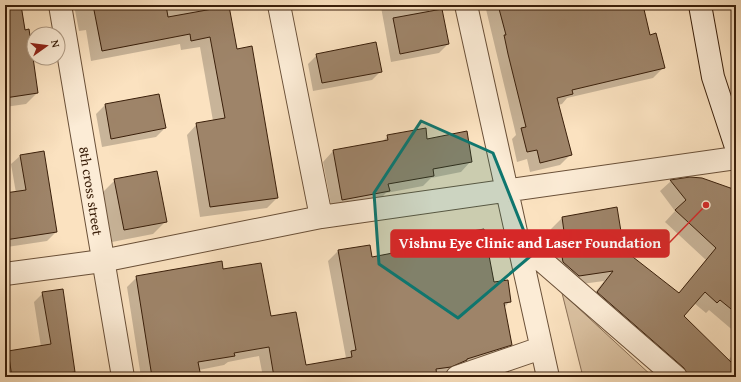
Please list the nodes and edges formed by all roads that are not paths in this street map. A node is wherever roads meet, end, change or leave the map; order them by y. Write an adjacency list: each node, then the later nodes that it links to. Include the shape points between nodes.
1 (60, 5): 10 (street, 8th cross street)
2 (279, 5): 8 (street)
3 (466, 5): 7 (street)
4 (700, 5): 5 (street, via 713,77)
5 (736, 147)
6 (736, 158): 7 (street)
7 (507, 191): 8 (street); 9 (street)
8 (321, 217): 10 (street)
9 (518, 240): 12 (street); 16 (street)
10 (102, 261): 11 (street); 13 (street, 8th cross street)
11 (5, 274)
12 (541, 348): 14 (street); 15 (street)
13 (123, 377)
14 (457, 377)
15 (548, 377)
16 (676, 377)

